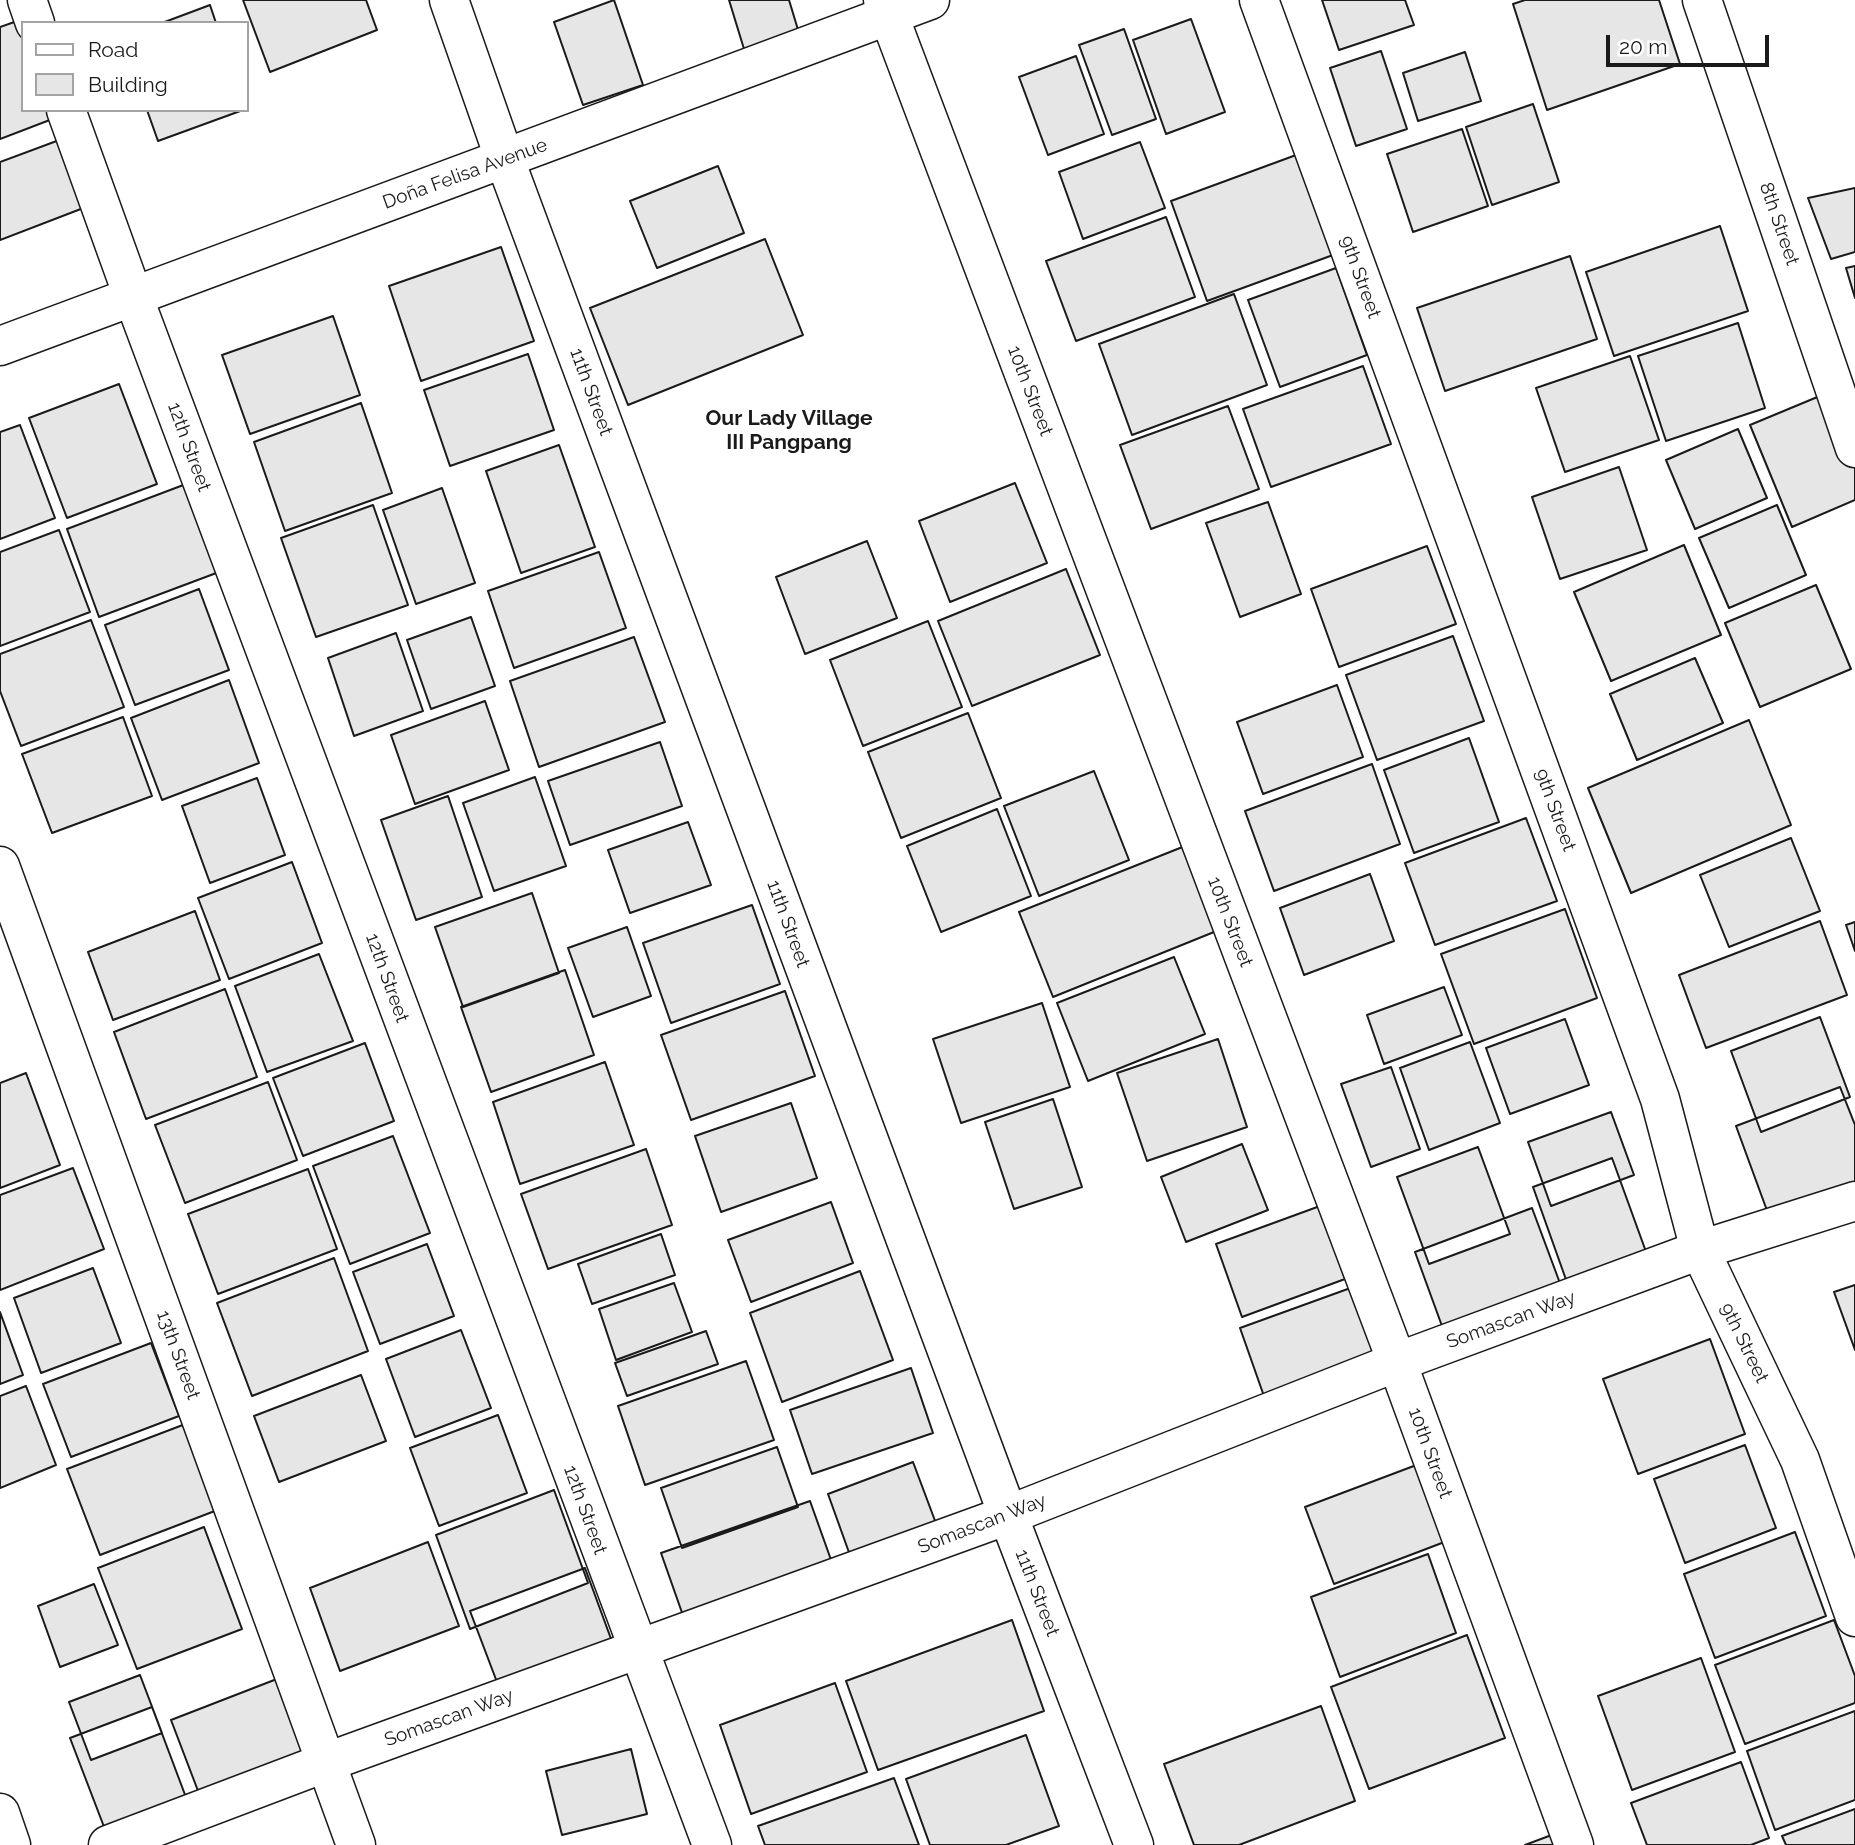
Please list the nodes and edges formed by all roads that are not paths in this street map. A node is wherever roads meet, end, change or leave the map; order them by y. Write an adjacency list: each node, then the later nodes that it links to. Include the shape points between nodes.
1 (27, 0): 7 (street)
2 (449, 0): 9 (street, 11th Street)
3 (930, 0): 6 (street, Doña Felisa Avenue)
4 (1259, 0): 15 (street, 9th Street, via 1660,1099)
5 (1702, 0): 12 (street, 8th Street)
6 (886, 8): 9 (street, Doña Felisa Avenue); 16 (street, 10th Street)
7 (34, 21)
8 (67, 112): 10 (street, 12th Street)
9 (505, 160): 10 (street, Doña Felisa Avenue); 17 (street, 11th Street)
10 (133, 296): 11 (street, Doña Felisa Avenue); 19 (street, 12th Street)
11 (0, 346)
12 (1855, 449)
13 (0, 866): 20 (street, 13th Street)
14 (1855, 1201): 15 (street, Somascan Way)
15 (1700, 1250): 16 (street, Somascan Way); 18 (street, 9th Street, via 1800,1460)
16 (1396, 1362): 17 (street, Somascan Way); 27 (street, 10th Street)
17 (1007, 1515): 19 (street, Somascan Way); 26 (street, 11th Street)
18 (1855, 1617)
19 (638, 1650): 20 (street, Somascan Way); 25 (street, 12th Street)
20 (327, 1762): 23 (street, Somascan Way); 24 (street, 13th Street)
21 (0, 1813): 22 (street)
22 (11, 1845)
23 (108, 1845)
24 (356, 1845)
25 (712, 1845)
26 (1134, 1845)
27 (1574, 1845)

